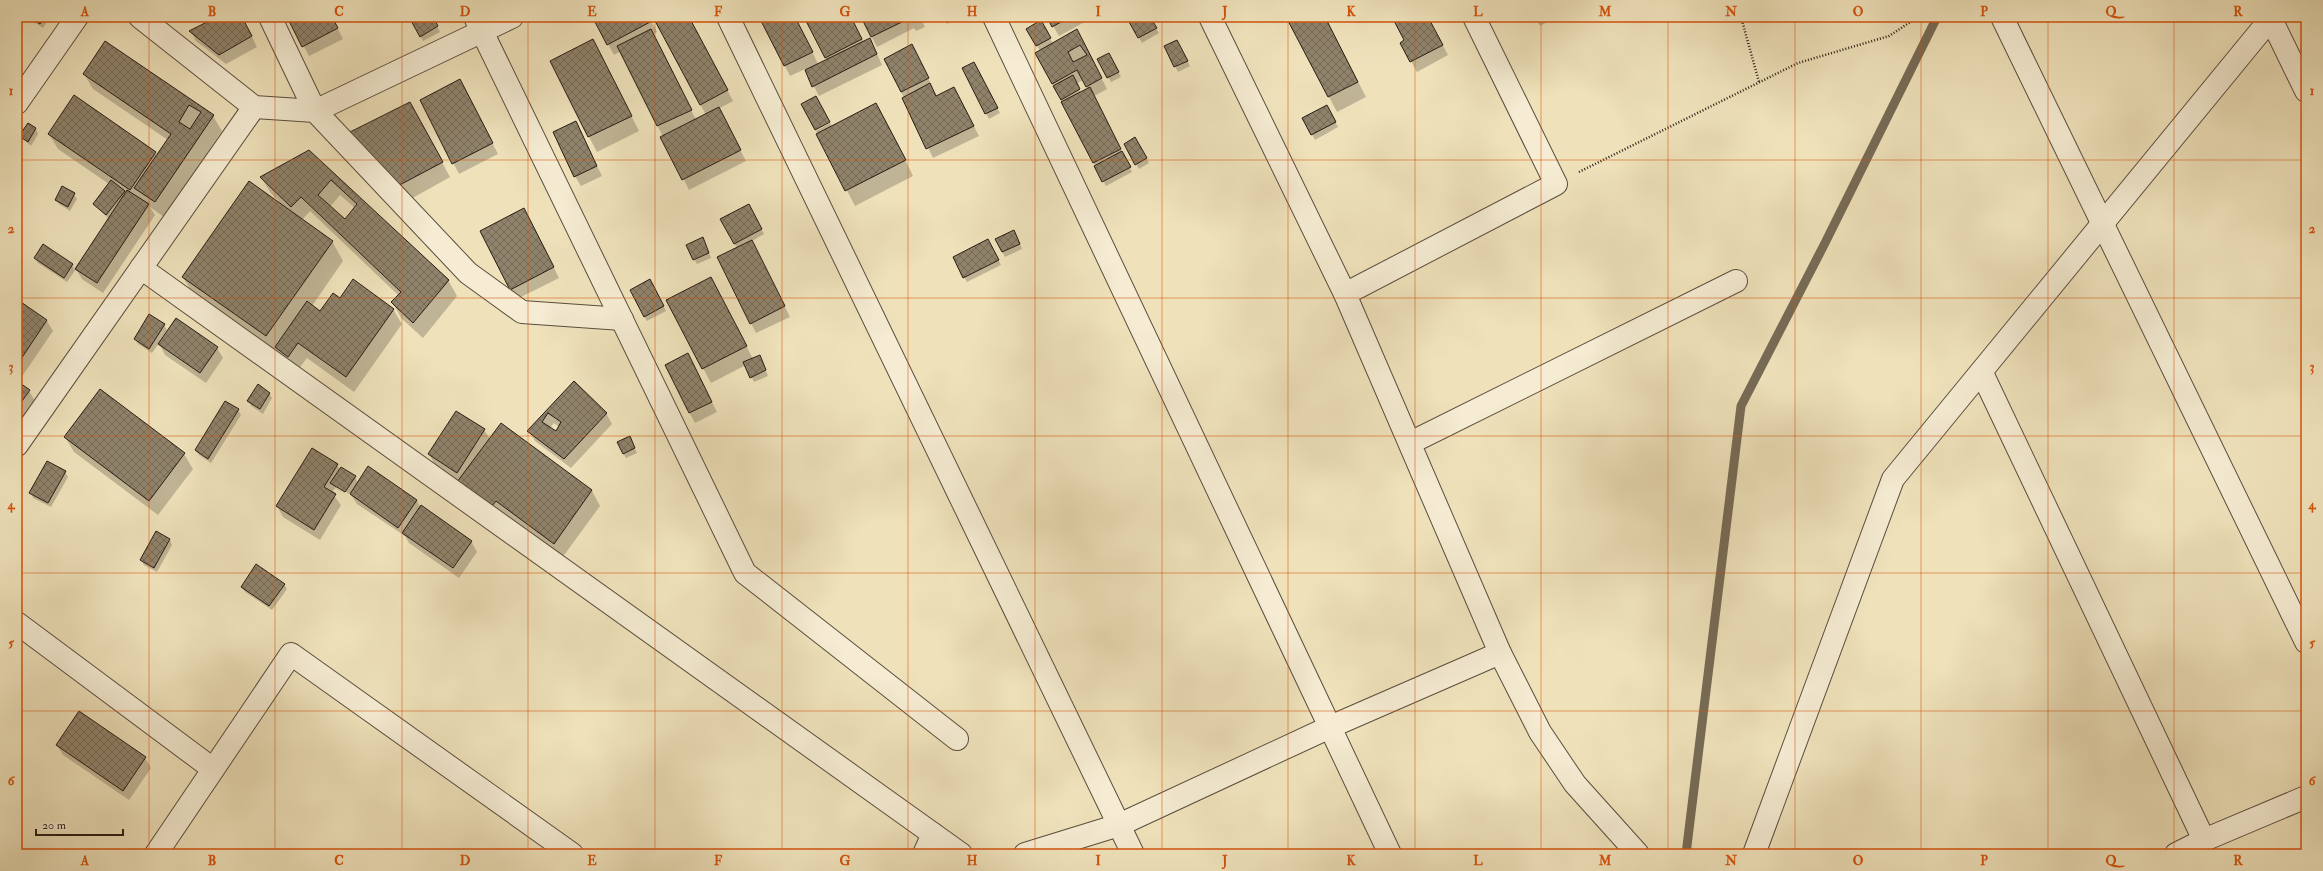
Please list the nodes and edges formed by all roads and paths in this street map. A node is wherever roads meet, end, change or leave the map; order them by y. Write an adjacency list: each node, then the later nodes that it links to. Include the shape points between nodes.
1 (78, 17): 16 (street)
2 (140, 17): 17 (street)
3 (270, 17): 18 (street)
4 (512, 17): 13 (street)
5 (728, 17): 35 (street)
6 (994, 17): 31 (street)
7 (1210, 17): 23 (street)
8 (1474, 17): 19 (street)
9 (1741, 17): 14 (path)
10 (1918, 17): 14 (path, via 1889,36 1798,63)
11 (2002, 17): 20 (street)
12 (2271, 17): 15 (street); 20 (street)
13 (478, 24): 18 (street); 24 (street)
14 (1759, 82): 19 (path)
15 (2306, 91)
16 (17, 103)
17 (254, 107): 18 (street); 21 (street)
18 (315, 111): 24 (street, via 468,273 522,312)
19 (1556, 184): 23 (street)
20 (2102, 223): 25 (street); 29 (street)
21 (141, 268): 27 (street); 36 (street)
22 (1736, 281): 26 (street)
23 (1345, 294): 26 (street)
24 (622, 319): 32 (street, via 745,573)
25 (1982, 373): 37 (street); 46 (street, via 1893,479)
26 (1410, 443): 30 (street)
27 (17, 445)
28 (17, 623): 33 (street)
29 (2306, 642)
30 (1500, 653): 31 (street); 38 (street, via 1540,732 1575,784)
31 (1330, 727): 35 (street); 45 (street)
32 (957, 738)
33 (213, 769): 39 (street); 40 (street, via 291,654)
34 (2306, 797): 37 (street)
35 (1119, 825): 43 (street); 44 (street)
36 (933, 834): 41 (street); 42 (street)
37 (2204, 840): 47 (street)
38 (1634, 850)
39 (156, 854)
40 (572, 854)
41 (924, 854)
42 (961, 854)
43 (1025, 854)
44 (1133, 854)
45 (1390, 854)
46 (1754, 854)
47 (2176, 854)

